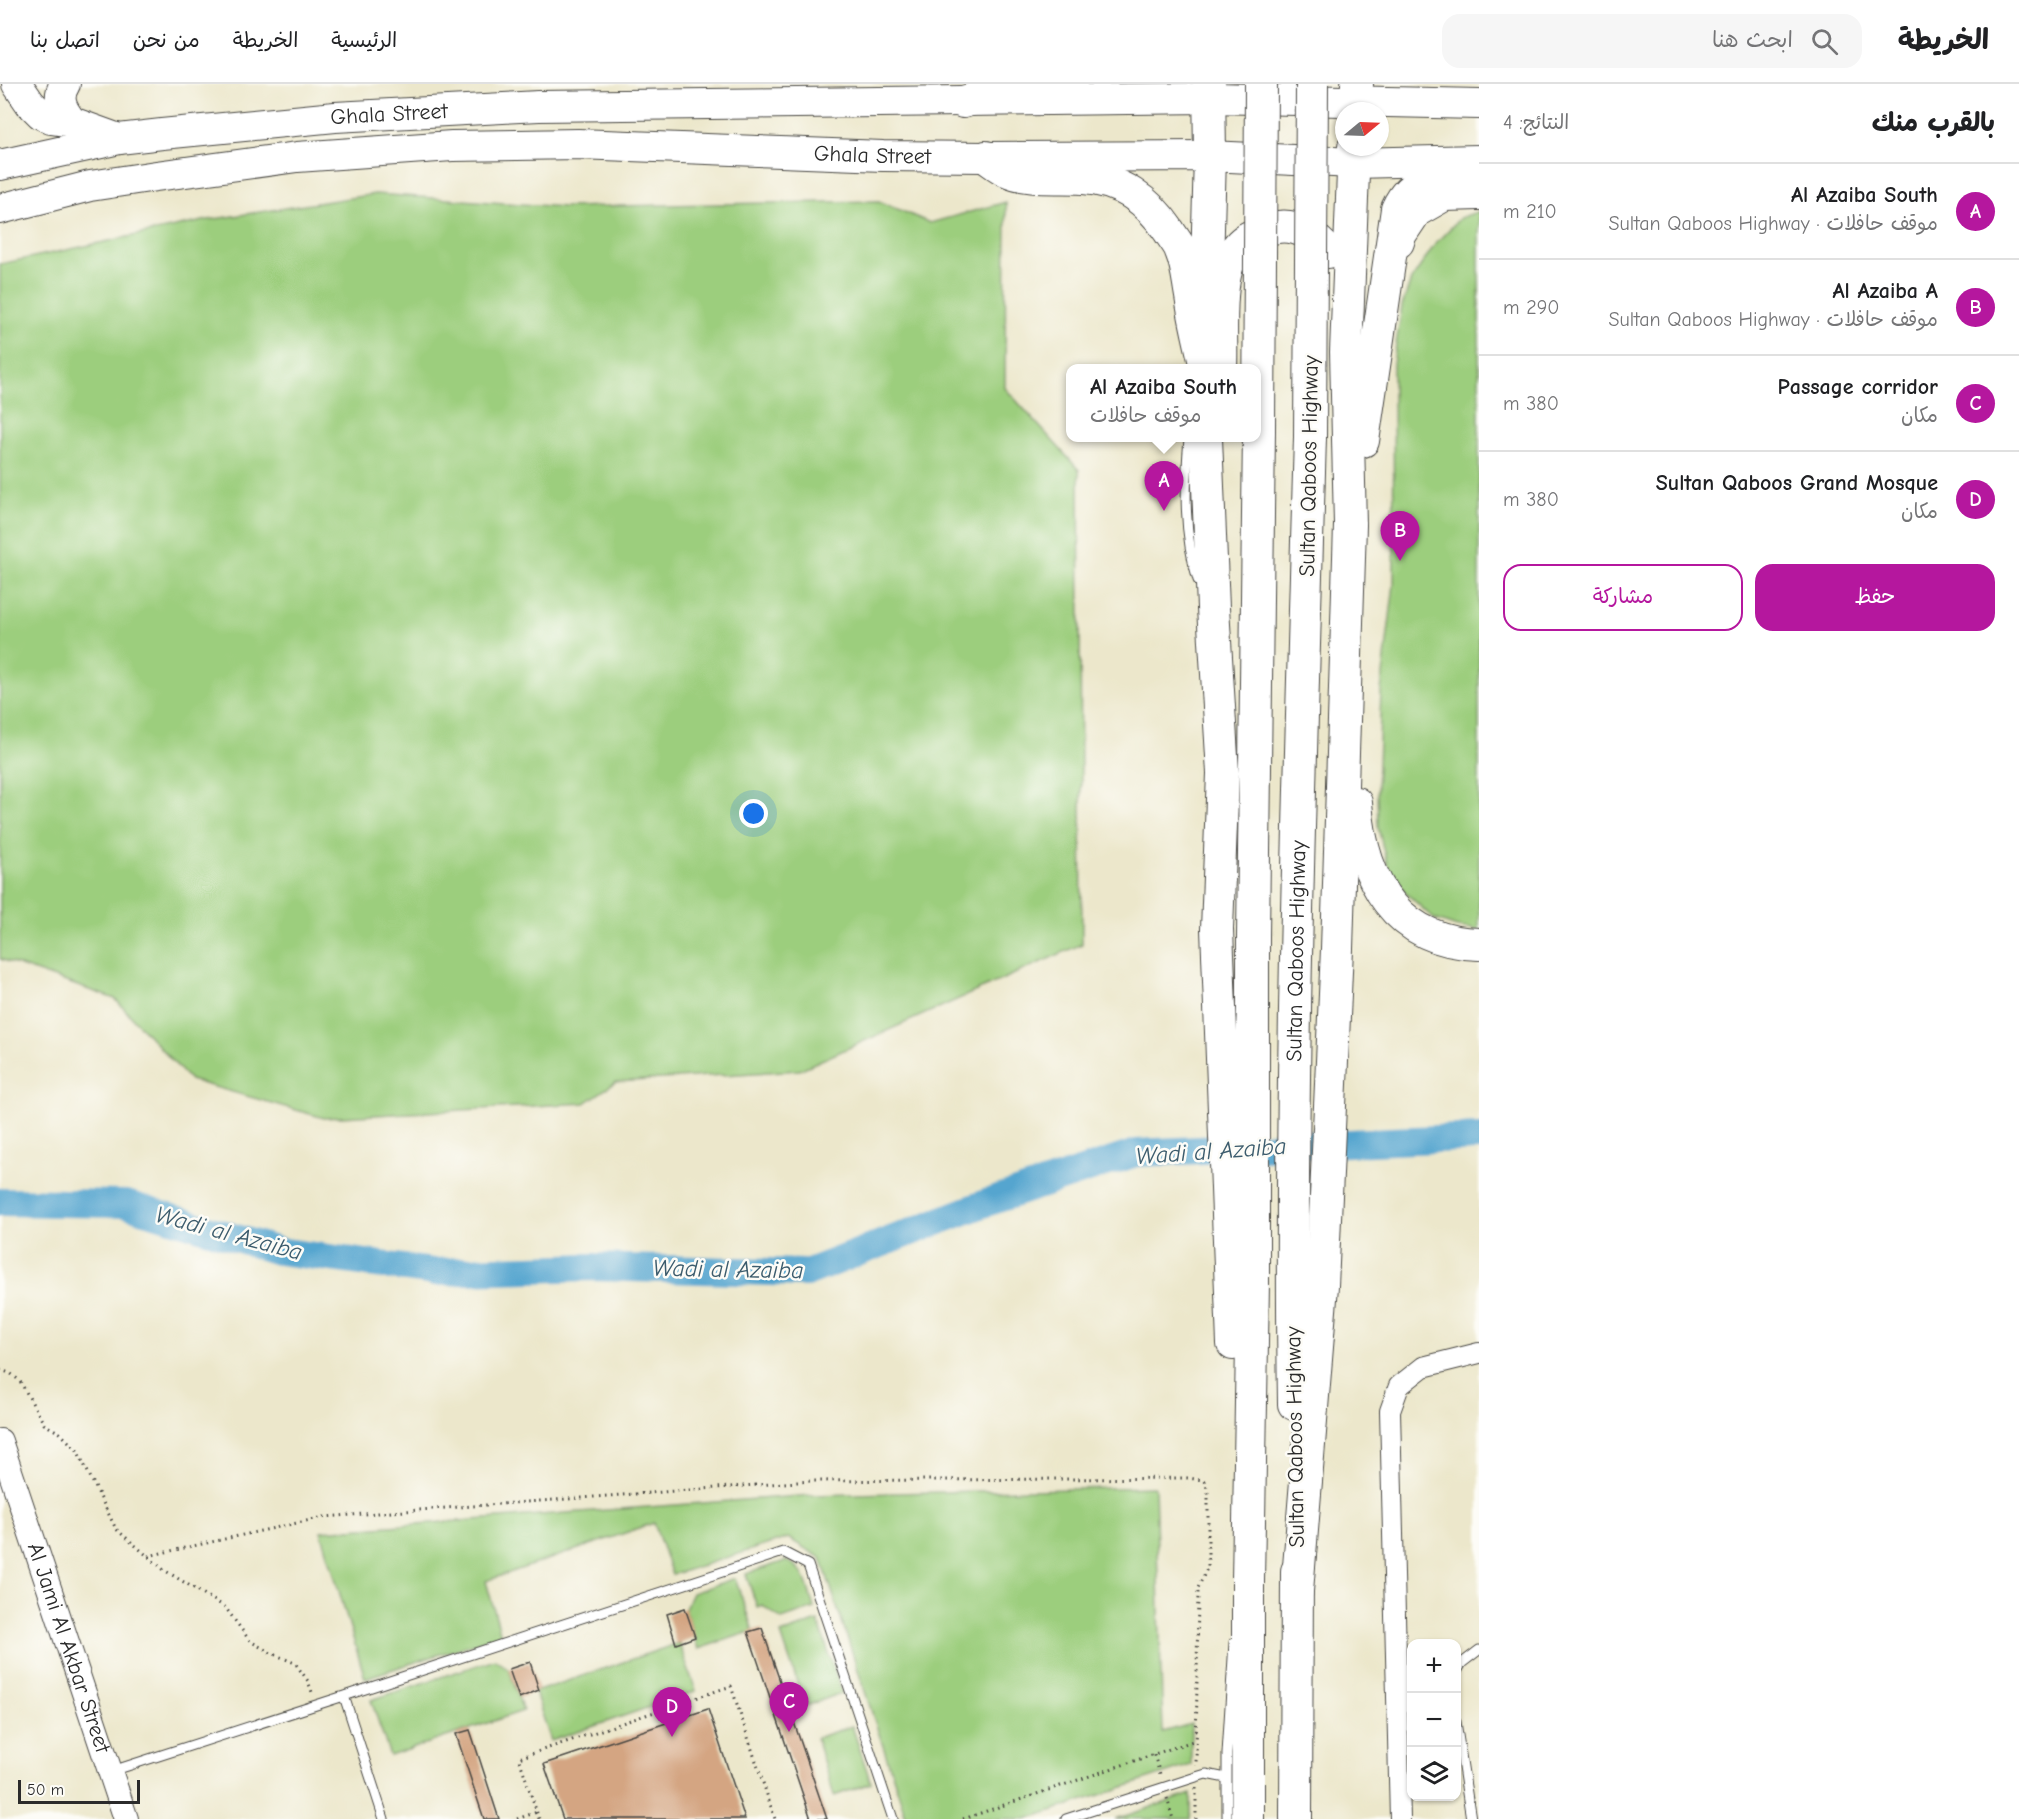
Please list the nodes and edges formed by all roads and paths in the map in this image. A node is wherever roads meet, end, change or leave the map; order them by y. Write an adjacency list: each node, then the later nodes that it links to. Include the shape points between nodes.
1 (17, 84): 12 (main road, via 41,114)
2 (65, 84): 12 (main road, via 61,106)
3 (1072, 84): 9 (highway, via 1009,89)
4 (1261, 84): 29 (highway, Sultan Qaboos Highway, bridge)
5 (1312, 84): 40 (highway, Sultan Qaboos Highway, bridge, via 1310,437 1296,946)
6 (749, 86): 11 (main road)
7 (1209, 91): 8 (main road, Ghala Street); 9 (main road, Ghala Street); 15 (highway)
8 (1357, 99): 10 (main road, Ghala Street)
9 (963, 102): 11 (main road, Ghala Street)
10 (1479, 104)
11 (679, 105): 13 (main road, Ghala Street, via 539,106 335,117)
12 (72, 122): 13 (main road)
13 (119, 139): 20 (main road, Ghala Street)
14 (1335, 155): 15 (main road, Ghala Street)
15 (1210, 156): 18 (main road, Ghala Street); 26 (highway)
16 (1354, 156): 25 (highway)
17 (1379, 156): 19 (main road, Ghala Street)
18 (986, 157): 23 (main road, Ghala Street, via 578,144 452,146 297,157 156,176 90,186); 28 (highway, via 1005,170 1026,176 1109,182 1132,192 1150,207 1181,249)
19 (1479, 160)
20 (6, 163)
21 (1479, 173): 24 (highway, via 1434,178 1408,190 1396,209)
22 (1479, 194): 24 (highway, via 1444,195 1416,211 1400,235)
23 (0, 209)
24 (1386, 277): 35 (highway)
25 (1346, 352): 27 (highway, via 1338,272 1330,256 1310,235 1298,228 1280,226 1250,236 1238,246 1230,261); 35 (highway)
26 (1210, 364)
27 (1210, 364)
28 (1210, 364)
29 (1259, 364)
30 (1189, 442): 36 (lane, via 1187,536 1198,579)
31 (1206, 442): 34 (highway)
32 (1215, 442): 34 (highway)
33 (1259, 442): 39 (highway, Sultan Qaboos Highway, bridge, via 1253,937)
34 (1208, 479): 36 (highway)
35 (1350, 525): 37 (highway)
36 (1213, 608): 39 (highway, via 1223,773 1216,929)
37 (1346, 668): 38 (highway, via 1358,824 1366,860 1377,885 1392,907 1416,927 1441,938); 40 (highway, via 1338,949)
38 (1479, 944)
39 (1241, 1282): 45 (highway)
40 (1307, 1285): 67 (highway, Sultan Qaboos Highway)
41 (1473, 1358): 68 (street, via 1423,1367 1399,1386 1389,1411)
42 (0, 1370): 44 (path, via 20,1381 45,1424 77,1450 116,1529)
43 (0, 1441): 52 (street, Al Jami Al Akbar Street)
44 (148, 1556): 49 (path, via 225,1607 250,1641 295,1663 308,1681); 50 (path, via 324,1517 799,1482 1203,1480 1208,1492 1208,1566 1198,1588)
45 (1248, 1594): 54 (lane, via 1231,1661); 66 (highway)
46 (1479, 1650): 47 (lane)
47 (1461, 1664)
48 (344, 1696): 49 (lane); 58 (lane); 62 (lane, via 783,1552 808,1565)
49 (316, 1705): 52 (lane)
50 (1196, 1740): 53 (path); 63 (path)
51 (1460, 1747): 69 (lane)
52 (110, 1772): 57 (street, Al Jami Al Akbar Street)
53 (1196, 1777): 54 (lane, via 1206,1774); 56 (path); 64 (lane)
54 (1226, 1778): 65 (lane)
55 (537, 1812): 59 (path); 60 (path); 61 (path, via 519,1758 731,1686)
56 (1195, 1818)
57 (126, 1819)
58 (384, 1819)
59 (517, 1819)
60 (539, 1819)
61 (775, 1819)
62 (893, 1819)
63 (963, 1819)
64 (1066, 1819)
65 (1227, 1819)
66 (1248, 1819)
67 (1296, 1819)
68 (1400, 1819)
69 (1472, 1819)

